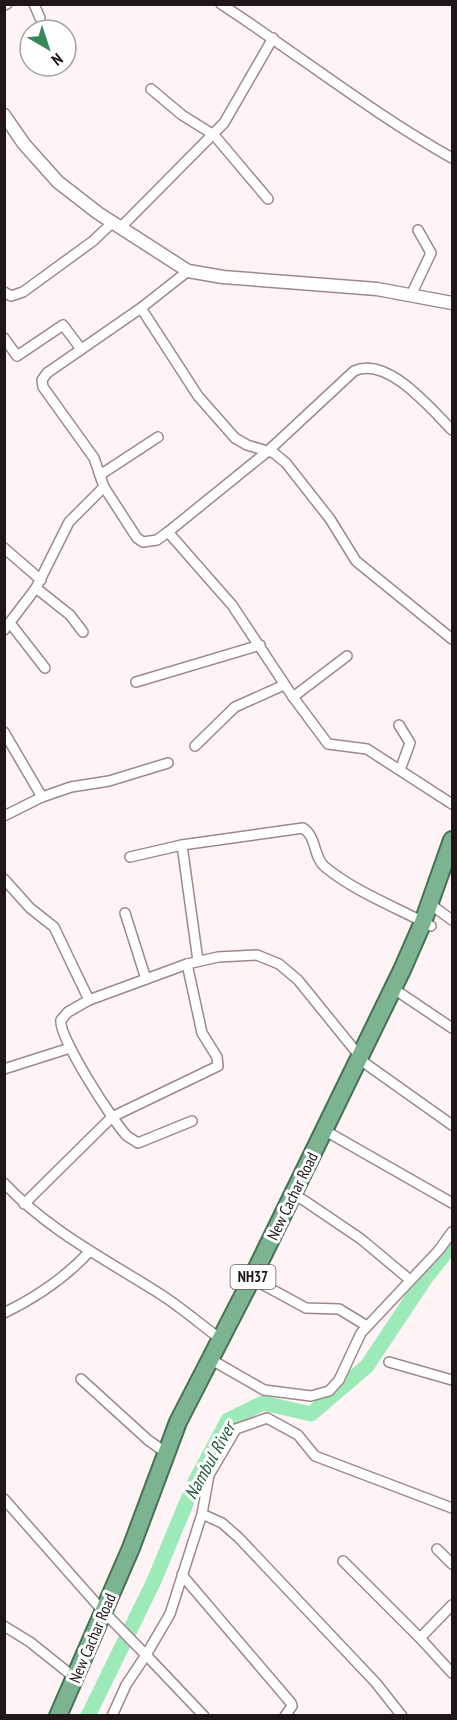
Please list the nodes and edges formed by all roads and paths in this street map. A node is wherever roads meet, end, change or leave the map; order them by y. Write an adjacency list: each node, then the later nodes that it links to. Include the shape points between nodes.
1 (34, 4): 3 (street)
2 (221, 4): 4 (street)
3 (40, 18)
4 (273, 38): 7 (street, via 231,113); 8 (street, via 387,120)
5 (151, 89): 7 (street)
6 (4, 115): 10 (street, via 58,182)
7 (214, 135): 9 (street); 10 (street)
8 (453, 158)
9 (268, 198)
10 (117, 225): 12 (street); 13 (street, via 23,292 11,296)
11 (418, 230): 14 (street, via 431,253)
12 (188, 271): 14 (street); 16 (street)
13 (4, 292)
14 (411, 295): 15 (street)
15 (453, 303)
16 (141, 308): 18 (street); 21 (street, via 204,403 241,442)
17 (4, 338): 18 (street, via 17,356 63,325)
18 (81, 350): 22 (street, via 47,373 43,387 94,458)
19 (453, 430): 21 (street, via 392,375 363,367)
20 (158, 437): 22 (street)
21 (268, 451): 24 (street); 29 (street, via 286,463 330,519 356,561)
22 (100, 475): 23 (street)
23 (104, 487): 24 (street, via 139,540 149,543); 26 (street, via 65,528)
24 (168, 532): 30 (street, via 207,573)
25 (4, 548): 26 (street)
26 (39, 584): 27 (street); 28 (street)
27 (7, 627): 32 (street)
28 (83, 632)
29 (453, 639)
30 (260, 645): 33 (street); 34 (street)
31 (347, 656): 35 (street)
32 (45, 668)
33 (136, 682)
34 (284, 685): 35 (street); 38 (street, via 235,707)
35 (293, 697): 40 (street, via 328,744 367,749)
36 (399, 725): 40 (street, via 410,743)
37 (4, 732): 41 (street)
38 (195, 746)
39 (168, 763): 41 (street)
40 (400, 770): 42 (street)
41 (42, 797): 43 (street)
42 (453, 804)
43 (4, 816)
44 (453, 840): 49 (highway, New Cachar Road / NH37)
45 (182, 846): 46 (street); 52 (street, via 303,828 308,831 323,866 369,896); 53 (street)
46 (130, 857)
47 (453, 866): 49 (highway, New Cachar Road / NH37)
48 (4, 879): 57 (street, via 54,927)
49 (434, 907): 51 (street); 52 (highway, New Cachar Road / NH37)
50 (125, 913): 55 (street)
51 (453, 920)
52 (427, 924): 56 (highway, New Cachar Road / NH37); 60 (highway, New Cachar Road / NH37)
53 (198, 961): 54 (street); 60 (street, via 257,956 279,964 298,980)
54 (187, 964): 55 (street); 62 (street, via 202,1033 217,1057 218,1066)
55 (146, 979): 57 (street)
56 (400, 993): 58 (street); 60 (highway, New Cachar Road / NH37)
57 (89, 1000): 59 (street, via 61,1020 60,1028)
58 (453, 1028)
59 (70, 1048): 61 (street); 62 (street)
60 (362, 1060): 64 (street); 65 (highway, New Cachar Road / NH37)
61 (4, 1069)
62 (112, 1117): 63 (street, via 138,1143); 69 (street)
63 (192, 1121)
64 (453, 1125)
65 (329, 1132): 67 (highway, New Cachar Road / NH37); 68 (street); 70 (highway, New Cachar Road / NH37)
66 (4, 1183): 69 (street)
67 (302, 1199): 70 (highway, New Cachar Road / NH37); 73 (street)
68 (453, 1203)
69 (24, 1204): 72 (street)
70 (288, 1215): 74 (highway, New Cachar Road / NH37); 77 (highway, New Cachar Road / NH37)
71 (453, 1232): 73 (street)
72 (89, 1252): 75 (street, via 68,1274); 77 (street, via 158,1292)
73 (410, 1280): 76 (street)
74 (260, 1283): 76 (street, via 306,1308 339,1309); 77 (highway, New Cachar Road / NH37)
75 (4, 1313)
76 (367, 1326): 79 (street, via 355,1342 336,1385 318,1396 264,1390)
77 (223, 1341): 79 (highway, New Cachar Road / NH37); 82 (highway, New Cachar Road / NH37)
78 (389, 1362): 81 (street)
79 (218, 1363): 91 (highway, New Cachar Road / NH37, via 183,1430 139,1550)
80 (81, 1379): 82 (street)
81 (453, 1380)
82 (165, 1452): 91 (highway, New Cachar Road / NH37)
83 (4, 1499): 91 (street)
84 (453, 1508): 85 (street, via 315,1456 298,1435 267,1418 236,1428 209,1475)
85 (202, 1514): 89 (street); 102 (street, via 222,1523 239,1538 376,1683)
86 (437, 1549): 88 (street)
87 (343, 1561): 93 (street)
88 (453, 1564)
89 (182, 1575): 94 (street, via 170,1614); 101 (street, via 291,1703)
90 (453, 1605): 93 (street)
91 (107, 1615): 94 (street); 96 (highway, New Cachar Road / NH37); 99 (highway, New Cachar Road / NH37)
92 (4, 1626): 96 (street)
93 (420, 1638): 95 (street)
94 (146, 1655): 97 (street, via 126,1685); 100 (street)
95 (453, 1673)
96 (75, 1678): 98 (highway, New Cachar Road / NH37)
97 (114, 1715)
98 (58, 1716)
99 (67, 1716)
100 (204, 1716)
101 (285, 1716)
102 (402, 1716)

